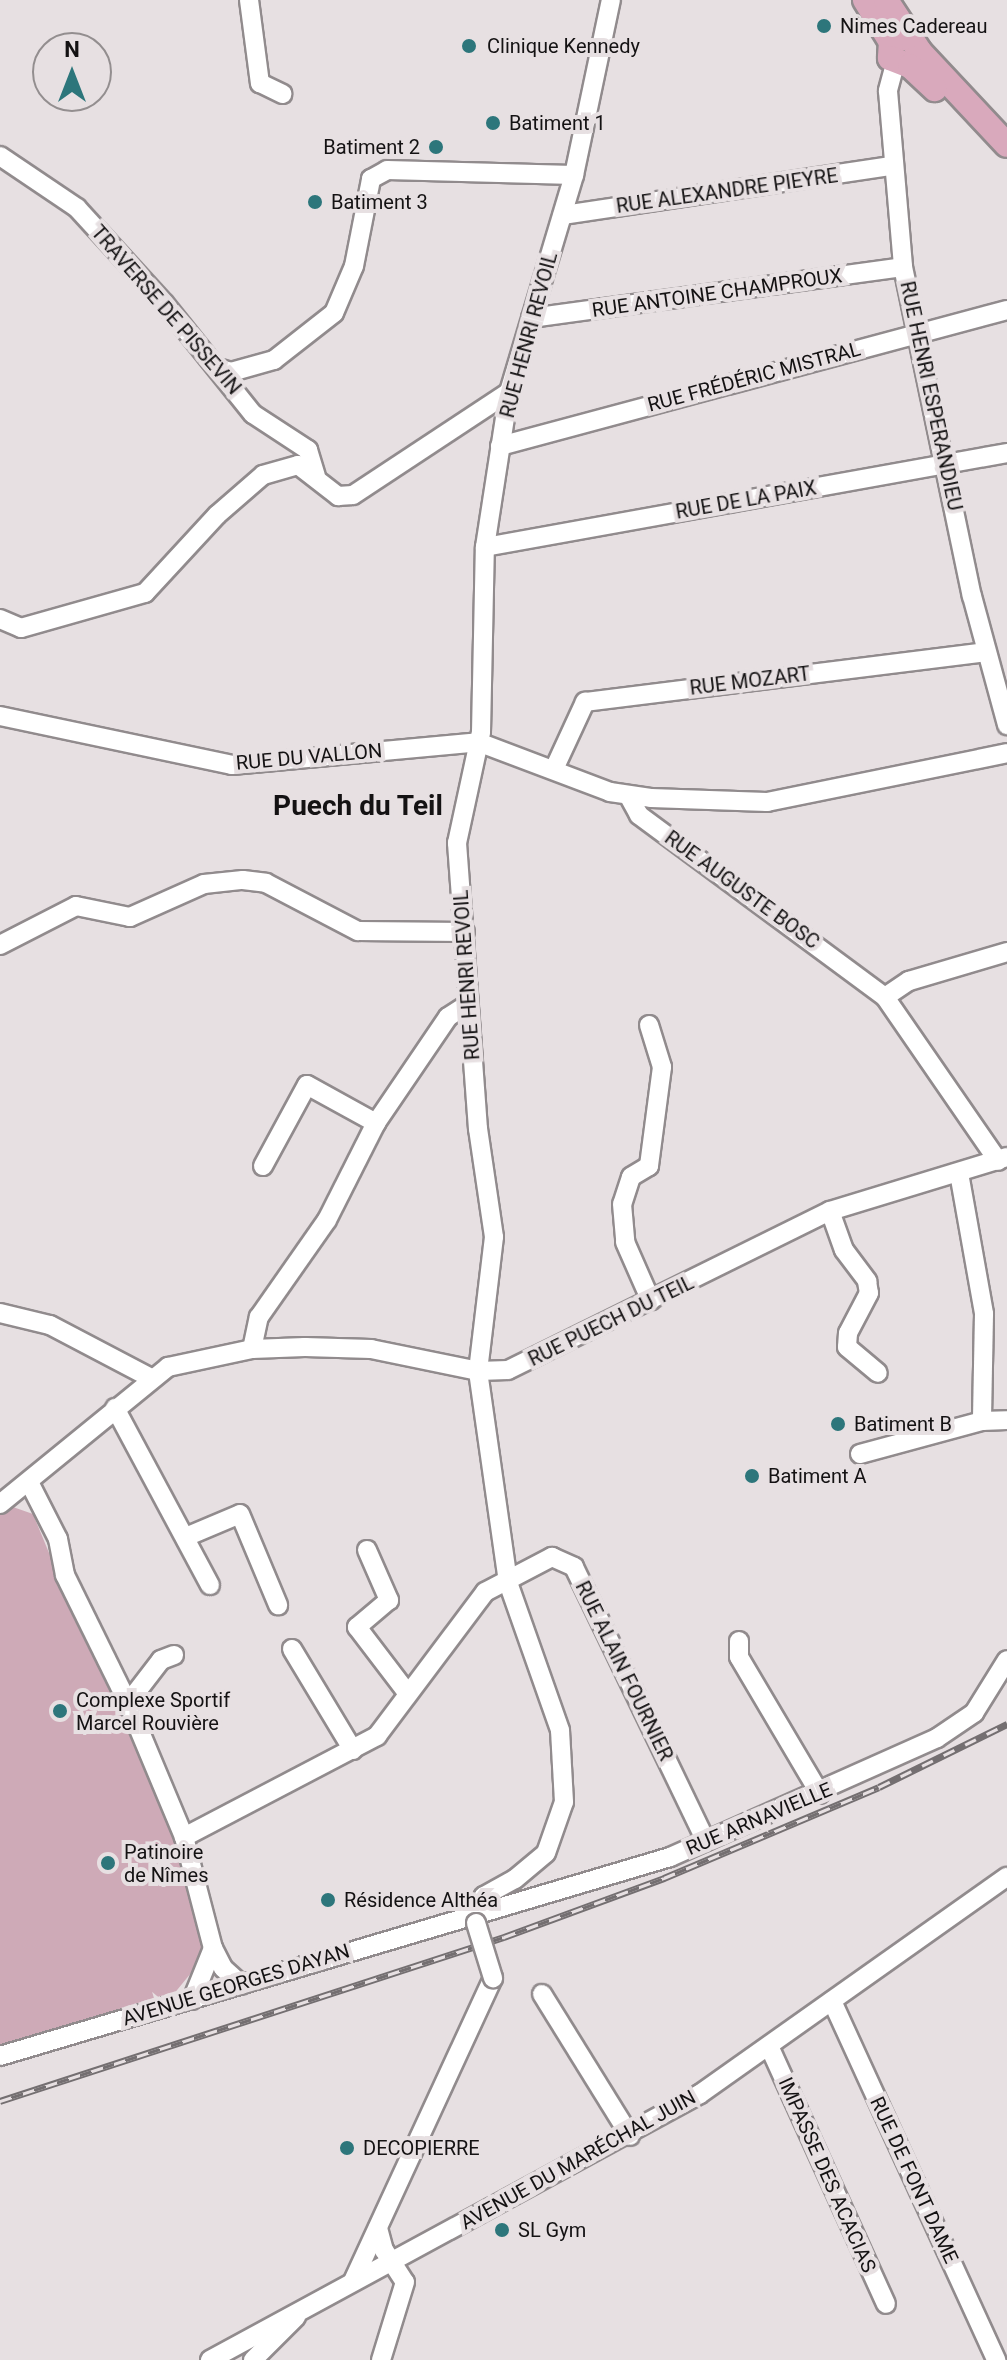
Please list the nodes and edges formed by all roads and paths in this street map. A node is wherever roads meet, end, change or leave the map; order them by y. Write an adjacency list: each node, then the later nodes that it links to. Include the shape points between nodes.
1 (249, 0): 6 (street, via 260,83)
2 (611, 0): 10 (street, RUE HENRI REVOIL)
3 (865, 0): 5 (main road)
4 (886, 0): 5 (main road)
5 (905, 52): 7 (main road); 9 (street, RUE HENRI ESPERANDIEU, via 888,91)
6 (283, 94)
7 (1007, 147)
8 (0, 156): 16 (street, TRAVERSE DE PISSEVIN, via 77,208)
9 (892, 166): 11 (street, RUE ALEXANDRE PIEYRE); 12 (street, RUE HENRI ESPERANDIEU)
10 (574, 175): 11 (street, RUE HENRI REVOIL); 16 (street, via 387,170 379,174 371,179 354,266 334,313 274,360 231,372)
11 (563, 215): 14 (street, RUE HENRI REVOIL)
12 (903, 267): 14 (street, RUE ANTOINE CHAMPROUX); 15 (street, RUE HENRI ESPERANDIEU)
13 (1007, 310): 15 (street, RUE FRÉDÉRIC MISTRAL)
14 (531, 318): 17 (street, RUE HENRI REVOIL)
15 (919, 333): 18 (street, RUE FRÉDÉRIC MISTRAL); 20 (street, RUE HENRI ESPERANDIEU)
16 (218, 368): 21 (street, TRAVERSE DE PISSEVIN, via 253,414 308,450)
17 (509, 392): 18 (street, RUE HENRI REVOIL); 21 (street, via 353,495 338,496)
18 (500, 446): 22 (street, RUE HENRI REVOIL)
19 (1007, 453): 20 (street, RUE DE LA PAIX)
20 (948, 464): 22 (street, RUE DE LA PAIX); 24 (street, RUE HENRI ESPERANDIEU)
21 (316, 476): 23 (street, via 298,465 263,475 217,515 145,593 21,628)
22 (485, 547): 27 (street, RUE HENRI REVOIL)
23 (0, 619)
24 (986, 652): 26 (street, RUE HENRI ESPERANDIEU); 29 (street, RUE MOZART, via 585,702)
25 (0, 716): 27 (street, RUE DU VALLON, via 232,765)
26 (1007, 725)
27 (478, 742): 29 (street, RUE AUGUSTE BOSC); 31 (street, RUE HENRI REVOIL, via 457,843)
28 (1007, 753): 30 (street, via 767,802)
29 (555, 767): 30 (street, RUE AUGUSTE BOSC)
30 (628, 795): 34 (street, RUE AUGUSTE BOSC, via 639,815)
31 (465, 932): 32 (street, via 358,931 266,883 243,880 204,884 130,917 76,906); 35 (street, RUE HENRI REVOIL)
32 (0, 945)
33 (1007, 952): 34 (street, via 909,981)
34 (885, 997): 38 (street, RUE AUGUSTE BOSC)
35 (468, 1004): 37 (street, via 448,1017); 45 (street, RUE HENRI REVOIL, via 494,1237)
36 (649, 1025): 42 (street, via 662,1067 649,1166 631,1177 622,1204 625,1242)
37 (376, 1123): 39 (street, via 307,1085); 44 (street, via 327,1220 259,1317)
38 (1002, 1159): 40 (street, RUE PUECH DU TEIL)
39 (263, 1166)
40 (959, 1173): 41 (street, RUE PUECH DU TEIL, via 903,1185); 50 (street, via 984,1314)
41 (830, 1211): 42 (street, RUE PUECH DU TEIL); 46 (street, via 869,1293 848,1333 847,1347)
42 (651, 1301): 45 (street, RUE PUECH DU TEIL, via 540,1358 508,1370)
43 (0, 1313): 47 (street, via 50,1325)
44 (252, 1349): 45 (street, RUE PUECH DU TEIL, via 371,1349); 47 (street, RUE PUECH DU TEIL, via 168,1367)
45 (478, 1371): 56 (street, RUE HENRI REVOIL)
46 (878, 1373)
47 (151, 1378): 48 (street, RUE PUECH DU TEIL)
48 (115, 1408): 52 (street, RUE PUECH DU TEIL); 54 (street)
49 (1007, 1420): 50 (street)
50 (982, 1421): 51 (street)
51 (860, 1454)
52 (29, 1482): 53 (street, RUE PUECH DU TEIL); 64 (street, via 58,1539 65,1575)
53 (0, 1504)
54 (188, 1536): 57 (street); 58 (street, via 240,1514)
55 (367, 1550): 63 (street, via 389,1600 357,1627)
56 (507, 1578): 63 (street, RUE ALAIN FOURNIER, via 485,1592); 68 (street, RUE ALAIN FOURNIER, via 552,1557 574,1567); 70 (street, RUE HENRI REVOIL, via 560,1730 564,1802 546,1853 484,1896)
57 (210, 1585)
58 (278, 1605)
59 (739, 1641): 66 (street, via 739,1657)
60 (292, 1649): 65 (street)
61 (174, 1655): 64 (street, via 161,1660)
62 (1007, 1660): 66 (street, RUE ARNAVIELLE, via 982,1703 958,1726)
63 (408, 1694): 65 (street, RUE ALAIN FOURNIER, via 377,1736)
64 (128, 1703): 67 (street)
65 (353, 1750): 67 (street, RUE ALAIN FOURNIER)
66 (820, 1794): 68 (street, RUE ARNAVIELLE)
67 (184, 1837): 71 (street)
68 (706, 1841): 70 (street, RUE ARNAVIELLE)
69 (1007, 1877): 76 (street, AVENUE DU MARÉCHAL JUIN)
70 (474, 1918): 73 (street, AVENUE GEORGES DAYAN); 80 (street, bridge, via 493,1978)
71 (213, 1948): 72 (street); 73 (street)
72 (201, 1981): 73 (street); 75 (street)
73 (238, 1982): 75 (street, AVENUE GEORGES DAYAN)
74 (542, 1994): 79 (street)
75 (192, 2000): 78 (street, AVENUE GEORGES DAYAN)
76 (832, 2001): 77 (street, AVENUE DU MARÉCHAL JUIN); 88 (street, RUE DE FONT DAME)
77 (769, 2046): 79 (street, AVENUE DU MARÉCHAL JUIN); 83 (street, IMPASSE DES ACACIAS)
78 (0, 2056)
79 (630, 2136): 81 (street, AVENUE DU MARÉCHAL JUIN)
80 (379, 2232): 81 (street); 82 (street)
81 (393, 2261): 82 (street, AVENUE DU MARÉCHAL JUIN); 87 (street, via 405,2275 404,2293)
82 (353, 2281): 84 (street, AVENUE DU MARÉCHAL JUIN)
83 (886, 2304)
84 (307, 2305): 85 (street, AVENUE DU MARÉCHAL JUIN); 86 (street)
85 (210, 2360)
86 (253, 2360)
87 (381, 2360)
88 (996, 2360)

